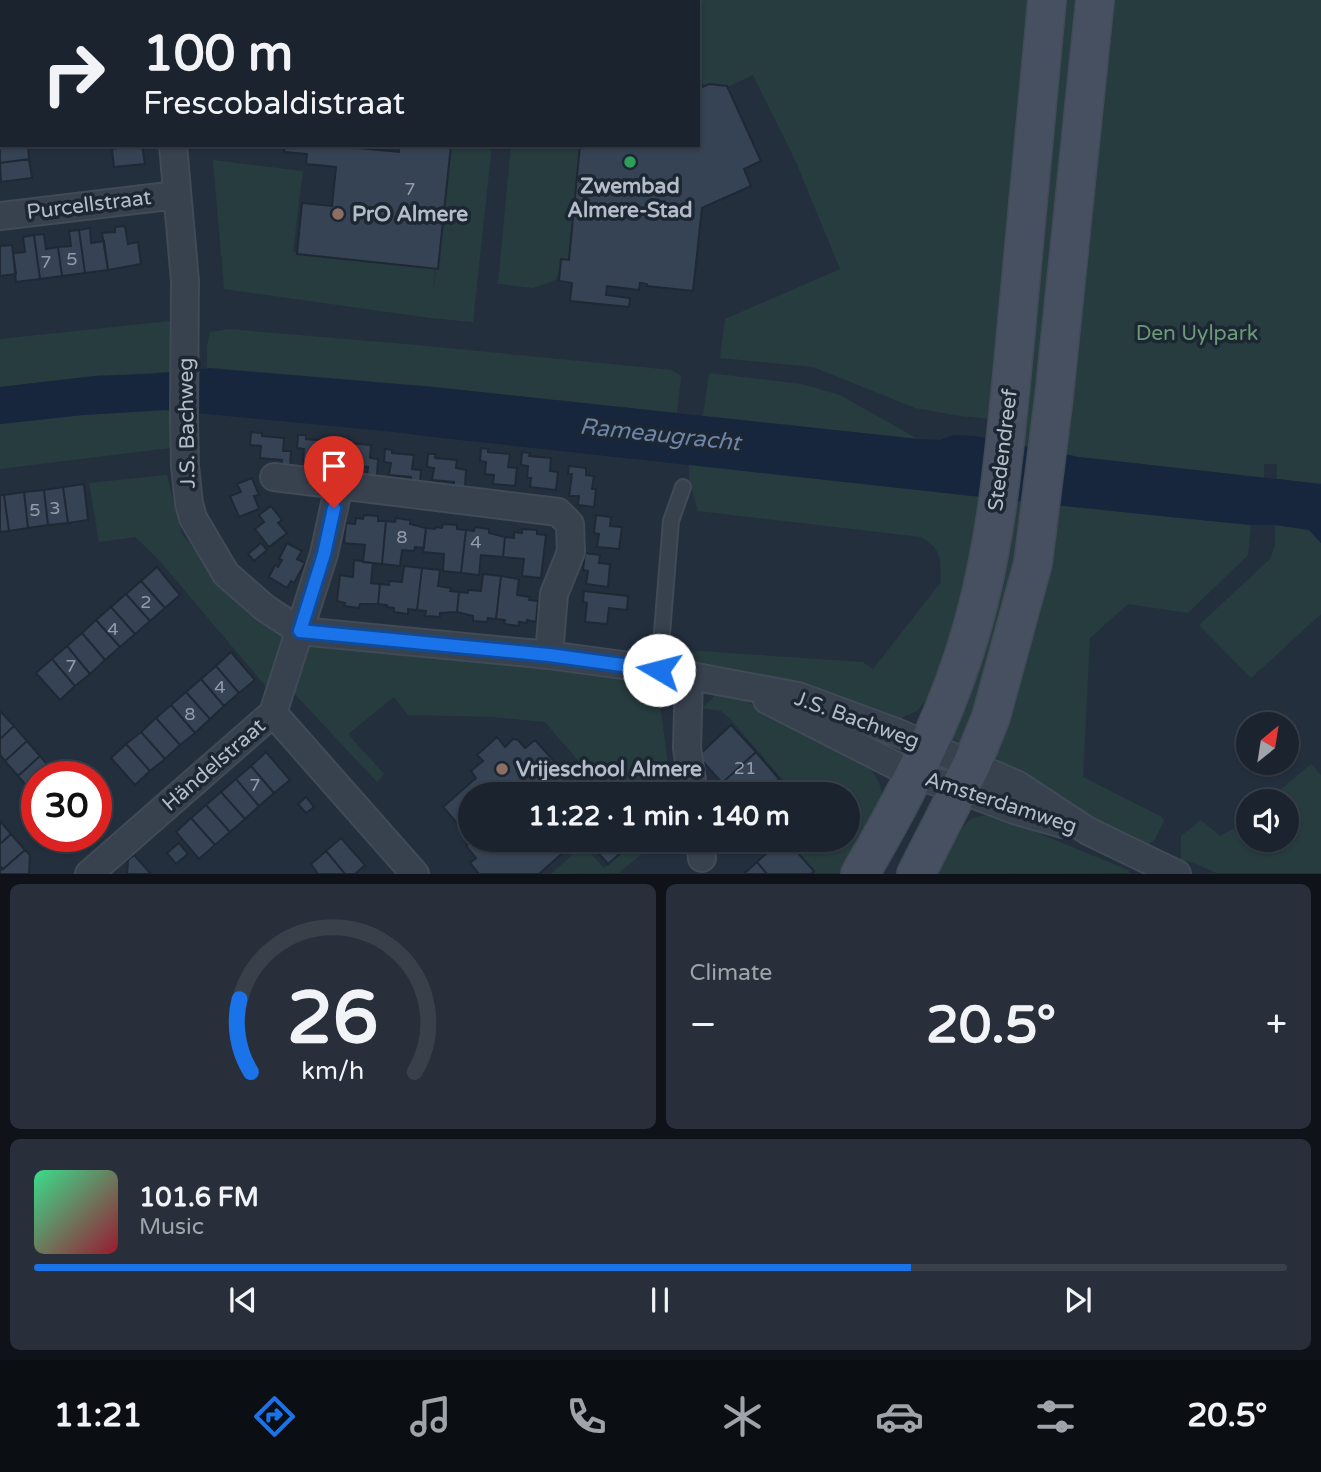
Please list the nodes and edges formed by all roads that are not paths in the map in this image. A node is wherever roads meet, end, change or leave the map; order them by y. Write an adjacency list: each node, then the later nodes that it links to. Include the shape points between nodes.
1 (1047, 0): 14 (main road, Stedendreef, via 1010,394 986,573 964,654)
2 (1095, 0): 15 (main road, Stedendreef, via 1033,563 991,717)
3 (173, 147): 4 (street, J.S. Bachweg)
4 (177, 195): 5 (street, Purcellstraat); 9 (street, J.S. Bachweg, via 185,281 186,466 193,518 226,574)
5 (0, 215)
6 (274, 477): 7 (street)
7 (339, 485): 9 (street, Händelstraat); 10 (street, via 558,512 570,524 570,552 554,594)
8 (683, 487): 11 (lane, via 671,520)
9 (300, 631): 10 (street, J.S. Bachweg); 13 (street, Händelstraat)
10 (549, 655): 11 (street, J.S. Bachweg)
11 (659, 670): 12 (street, J.S. Bachweg)
12 (689, 676): 14 (street, J.S. Bachweg, via 740,686); 16 (street)
13 (273, 713): 18 (street, Händelstraat); 19 (street)
14 (921, 761): 15 (street, Amsterdamweg); 20 (main road, Stedendreef)
15 (965, 777): 17 (street, Amsterdamweg, via 1017,811 1088,831); 21 (main road, Stedendreef)
16 (692, 782)
17 (1165, 871)
18 (89, 873)
19 (415, 873)
20 (860, 873)
21 (916, 873)

